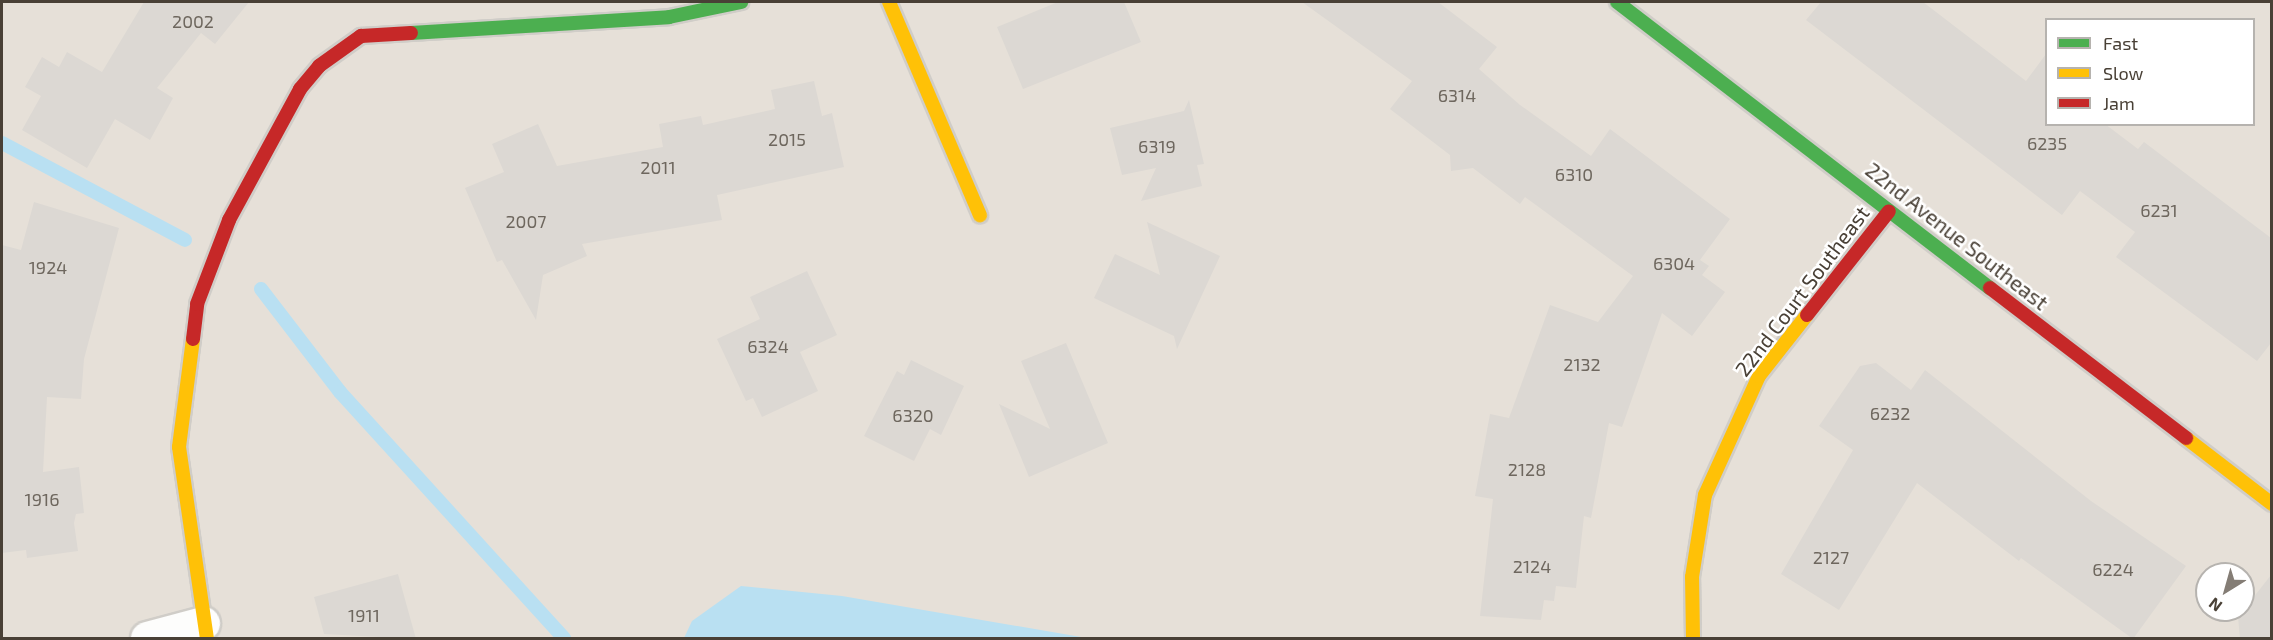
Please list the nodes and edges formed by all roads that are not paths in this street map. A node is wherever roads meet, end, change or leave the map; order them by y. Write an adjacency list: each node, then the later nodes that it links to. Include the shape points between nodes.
1 (741, 2): 7 (street, via 669,17 361,36 319,66 300,88 261,158 197,304 179,447)
2 (889, 2): 5 (street)
3 (1617, 2): 4 (street, 22nd Avenue Southeast)
4 (1890, 211): 6 (street, 22nd Avenue Southeast); 9 (street, 22nd Court Southeast, via 1759,376 1730,432 1705,495 1692,577)
5 (980, 215)
6 (2271, 504)
7 (205, 631): 8 (street)
8 (147, 639)
9 (1692, 639)

